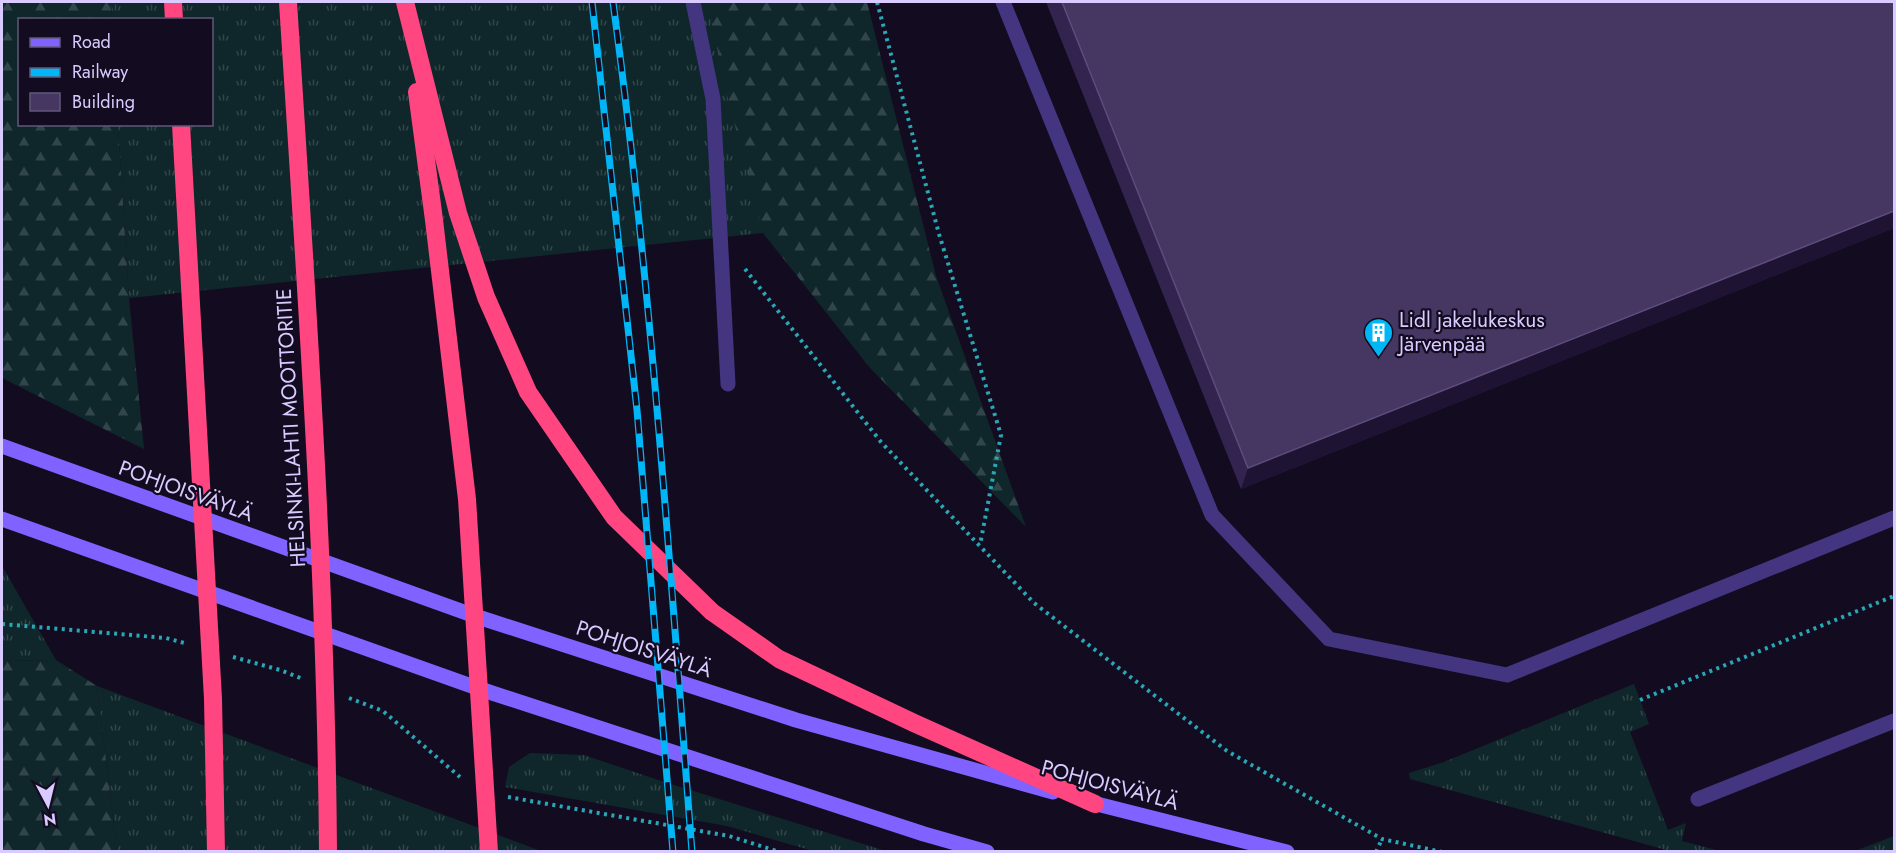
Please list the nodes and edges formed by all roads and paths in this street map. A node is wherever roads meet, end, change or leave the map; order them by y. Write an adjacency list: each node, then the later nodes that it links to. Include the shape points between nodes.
1 (173, 2): 7 (highway)
2 (288, 2): 31 (highway, HELSINKI-LAHTI MOOTTORITIE, via 318,471)
3 (405, 2): 16 (highway, via 465,488); 28 (highway, via 458,213 486,297 528,392 614,517 712,612 779,659)
4 (693, 2): 9 (lane, via 713,99)
5 (877, 2): 14 (path, via 939,234 1001,435)
6 (1003, 2): 12 (lane, via 1212,515 1329,639 1507,675)
7 (174, 18)
8 (181, 126): 30 (highway, via 213,699)
9 (720, 238): 10 (lane); 14 (path, via 881,442)
10 (728, 384)
11 (2, 446): 16 (main road, POHJOISVÄYLÄ)
12 (1894, 518)
13 (2, 519): 21 (main road)
14 (980, 546): 29 (path, via 1034,603 1227,751)
15 (1894, 596): 23 (path)
16 (475, 616): 21 (highway); 28 (main road, POHJOISVÄYLÄ, via 796,720)
17 (2, 624): 18 (path, via 166,638)
18 (189, 644)
19 (223, 654): 20 (path)
20 (311, 682)
21 (480, 689): 32 (highway); 34 (main road)
22 (342, 695): 25 (path, via 383,711)
23 (1640, 699)
24 (1894, 721): 27 (lane)
25 (460, 777)
26 (507, 797): 33 (path, via 729,836)
27 (1698, 799)
28 (1095, 804): 35 (main road, POHJOISVÄYLÄ)
29 (1382, 839): 36 (path); 37 (path)
30 (216, 852)
31 (328, 852)
32 (489, 852)
33 (780, 852)
34 (987, 852)
35 (1287, 852)
36 (1376, 852)
37 (1442, 852)

